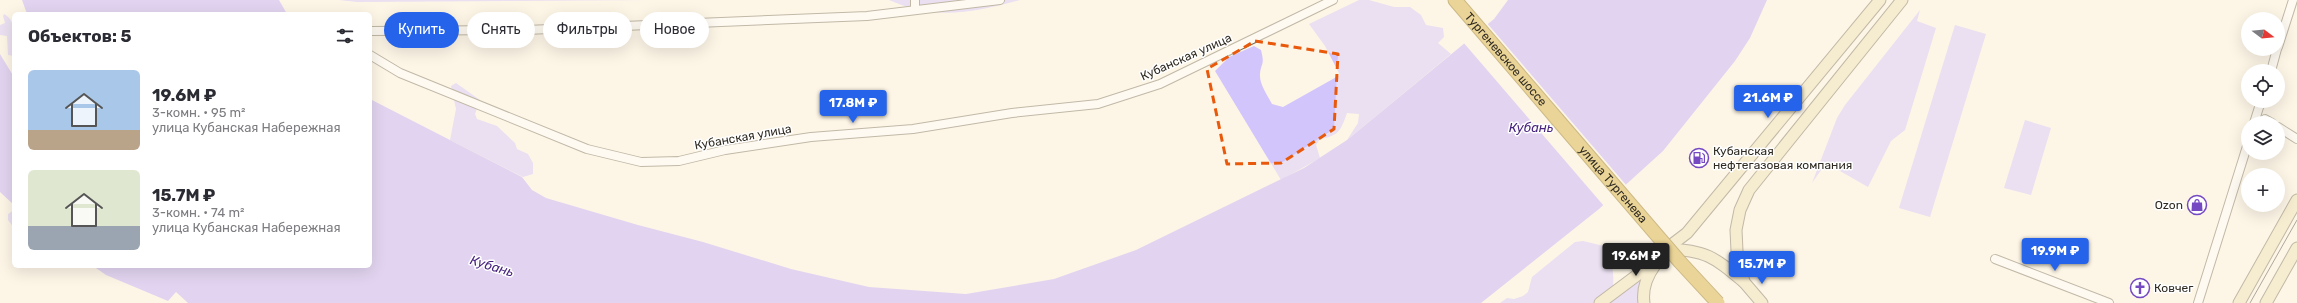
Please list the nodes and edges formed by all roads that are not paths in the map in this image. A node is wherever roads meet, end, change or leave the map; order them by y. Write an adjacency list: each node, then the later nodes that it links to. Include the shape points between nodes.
1 (914, 0): 8 (street)
2 (1000, 0): 8 (street)
3 (1333, 0): 11 (street, Кубанская улица, via 1160,84 1098,104 1012,113 914,129 811,137 725,150 679,161 641,162 587,149 400,73)
4 (1455, 0): 12 (highway, Тургеневское шоссе)
5 (1880, 0): 18 (main road, via 1721,194 1687,233)
6 (1902, 0): 20 (main road, via 1749,190 1740,210 1736,230 1736,251)
7 (2293, 0): 9 (street)
8 (917, 9): 10 (street, via 867,16 739,22 526,30)
9 (2285, 26)
10 (372, 31)
11 (372, 56)
12 (1557, 119): 23 (highway, улица Тургенева, bridge)
13 (2285, 131): 14 (street)
14 (2297, 139)
15 (2243, 160): 26 (street)
16 (2297, 200): 27 (main road)
17 (2297, 248): 28 (main road)
18 (1663, 254): 20 (main road, via 1688,250 1706,254 1723,264); 21 (main road); 22 (main road, via 1649,274 1644,289)
19 (1995, 258): 25 (street)
20 (1744, 282): 24 (main road)
21 (1600, 303)
22 (1644, 303)
23 (1718, 303)
24 (1762, 303)
25 (2109, 303)
26 (2198, 303)
27 (2239, 303)
28 (2266, 303)

